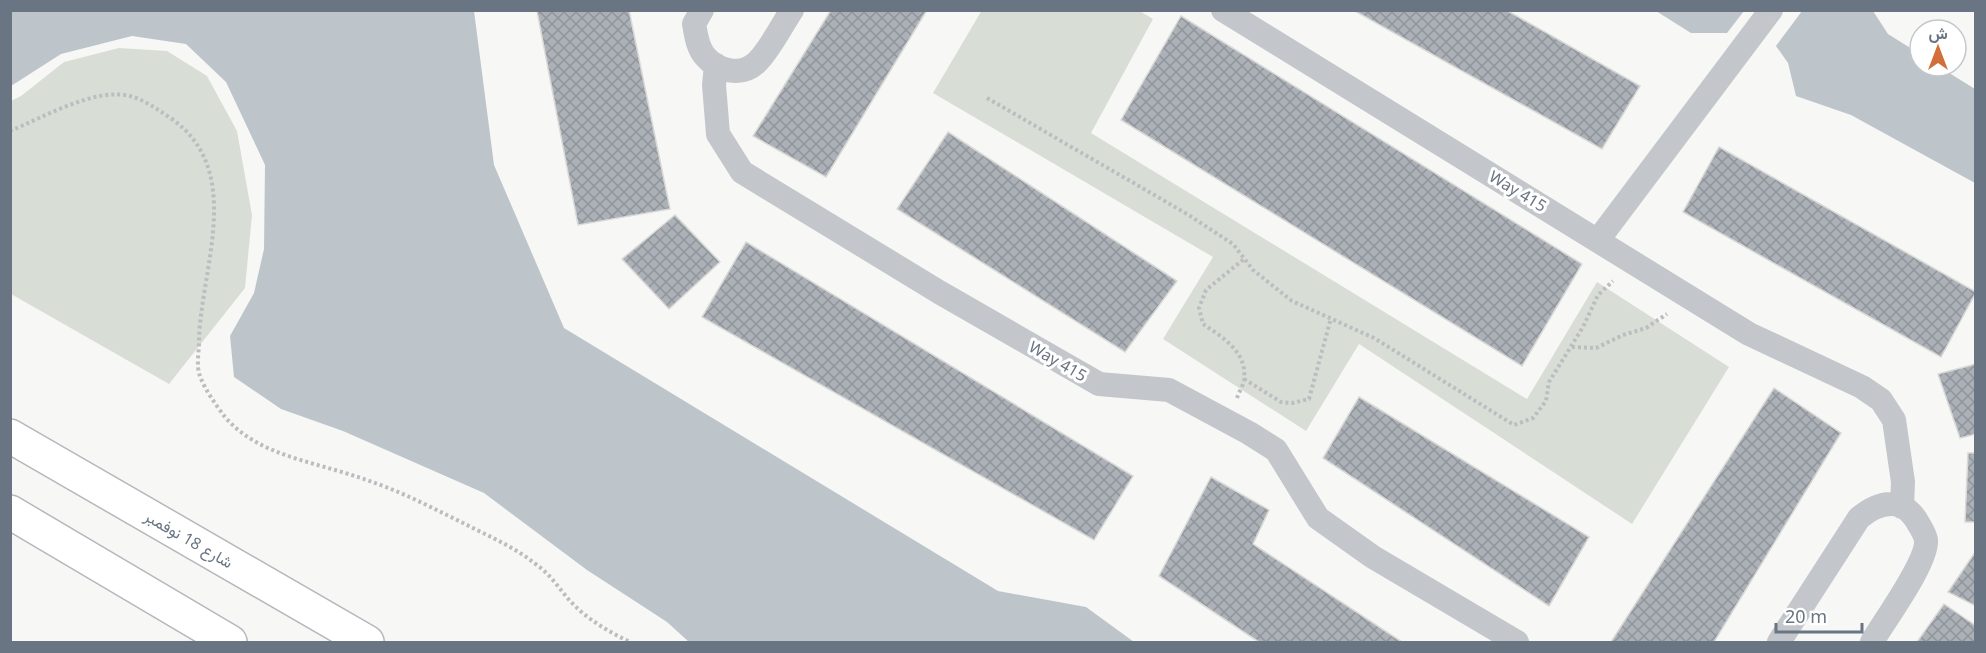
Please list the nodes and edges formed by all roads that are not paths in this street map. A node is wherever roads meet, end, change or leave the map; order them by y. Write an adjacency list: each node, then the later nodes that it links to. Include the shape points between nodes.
1 (702, 10): 5 (street, via 694,24 698,42 704,55)
2 (792, 10): 5 (street, via 757,63 741,71)
3 (1223, 10): 6 (street, Way 415)
4 (1771, 10): 6 (street)
5 (716, 65): 12 (street, Way 415, via 718,134 742,172 1099,384 1169,390 1276,450 1318,518 1373,557)
6 (1598, 240): 8 (street, Way 415, via 1749,334 1862,387 1881,400 1894,420 1903,482)
7 (10, 436): 11 (main road, شارع 18 نوفمبر)
8 (1902, 507): 13 (street, via 1883,504 1859,518); 14 (street, via 1916,518 1926,538 1925,550)
9 (10, 512): 10 (main road)
10 (230, 642)
11 (367, 642)
12 (1517, 642)
13 (1779, 642)
14 (1872, 642)

